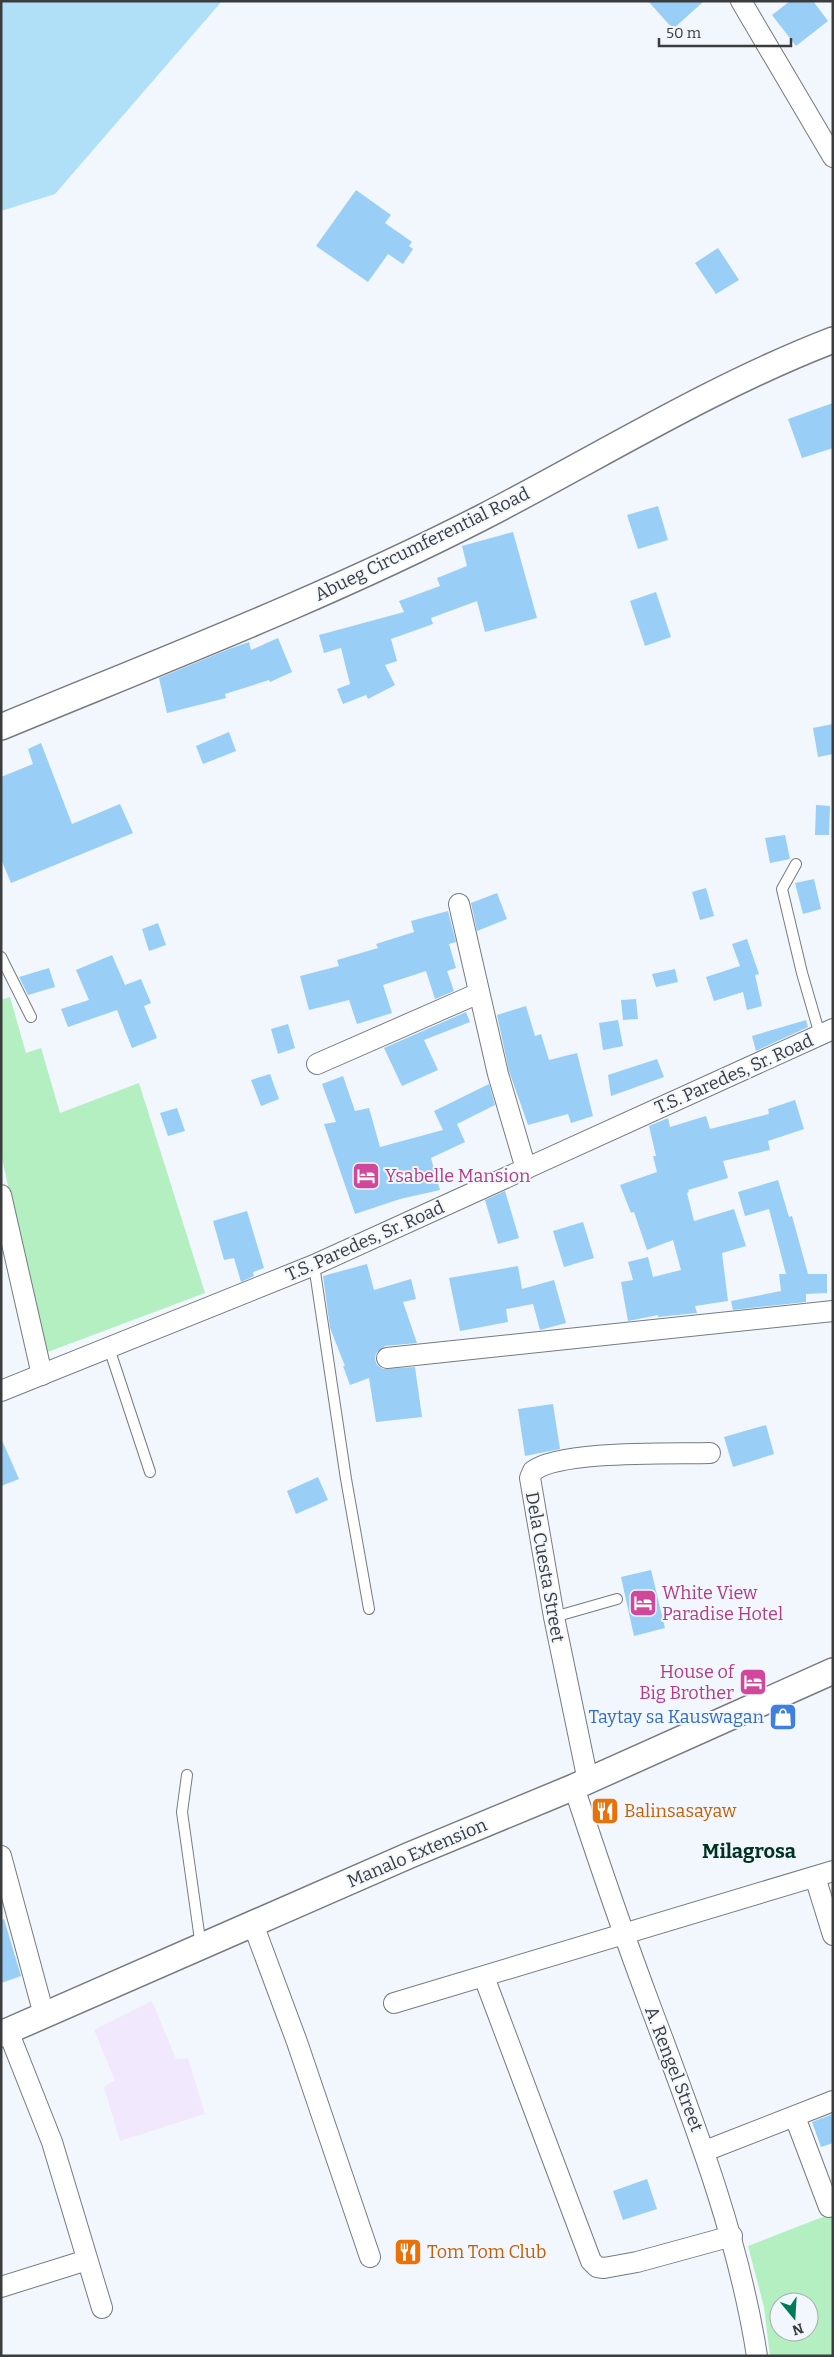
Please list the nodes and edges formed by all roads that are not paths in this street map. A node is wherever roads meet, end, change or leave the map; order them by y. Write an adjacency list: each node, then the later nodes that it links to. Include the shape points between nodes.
1 (742, 1): 2 (street)
2 (833, 157)
3 (833, 340): 4 (street, Abueg Circumferential Road, via 757,373 482,517 344,584)
4 (1, 727)
5 (796, 864): 10 (lane, via 782,889 802,973)
6 (459, 904): 8 (street)
7 (1, 957): 9 (lane)
8 (479, 993): 11 (street); 12 (street, via 498,1074)
9 (31, 1017)
10 (826, 1032): 12 (street, T.S. Paredes, Sr. Road)
11 (317, 1064)
12 (526, 1169): 14 (street, T.S. Paredes, Sr. Road)
13 (1, 1195): 18 (street)
14 (314, 1266): 16 (street, T.S. Paredes, Sr. Road); 23 (lane, via 346,1479)
15 (833, 1311): 17 (street)
16 (108, 1348): 18 (street, T.S. Paredes, Sr. Road); 21 (lane)
17 (386, 1358)
18 (42, 1374): 19 (street, T.S. Paredes, Sr. Road)
19 (1, 1391)
20 (710, 1453): 24 (street, Dela Cuesta Street, via 592,1457 549,1462 533,1471 530,1489)
21 (150, 1472)
22 (617, 1599): 24 (lane)
23 (370, 1609)
24 (554, 1617): 27 (street, Dela Cuesta Street)
25 (833, 1671): 27 (street, Manalo Extension)
26 (187, 1775): 33 (lane, via 182,1812)
27 (581, 1784): 30 (street, Manalo Extension); 31 (street, A. Rengel Street)
28 (1, 1856): 36 (street)
29 (824, 1874): 31 (street); 32 (street)
30 (254, 1924): 33 (street, Manalo Extension); 43 (street)
31 (624, 1935): 34 (street); 40 (street, A. Rengel Street)
32 (833, 1935)
33 (201, 1948): 36 (street, Manalo Extension)
34 (484, 1977): 35 (street); 42 (street, via 591,2261 597,2267 620,2265)
35 (394, 2003)
36 (44, 2015): 37 (street, Manalo Extension)
37 (4, 2032): 44 (street, via 52,2142)
38 (833, 2101): 39 (street)
39 (795, 2117): 40 (street); 41 (street)
40 (705, 2152): 42 (street, A. Rengel Street)
41 (829, 2207)
42 (732, 2236): 47 (street, A. Rengel Street, via 751,2313)
43 (370, 2257)
44 (87, 2260): 45 (street); 46 (street)
45 (1, 2287)
46 (102, 2308)
47 (757, 2356)

